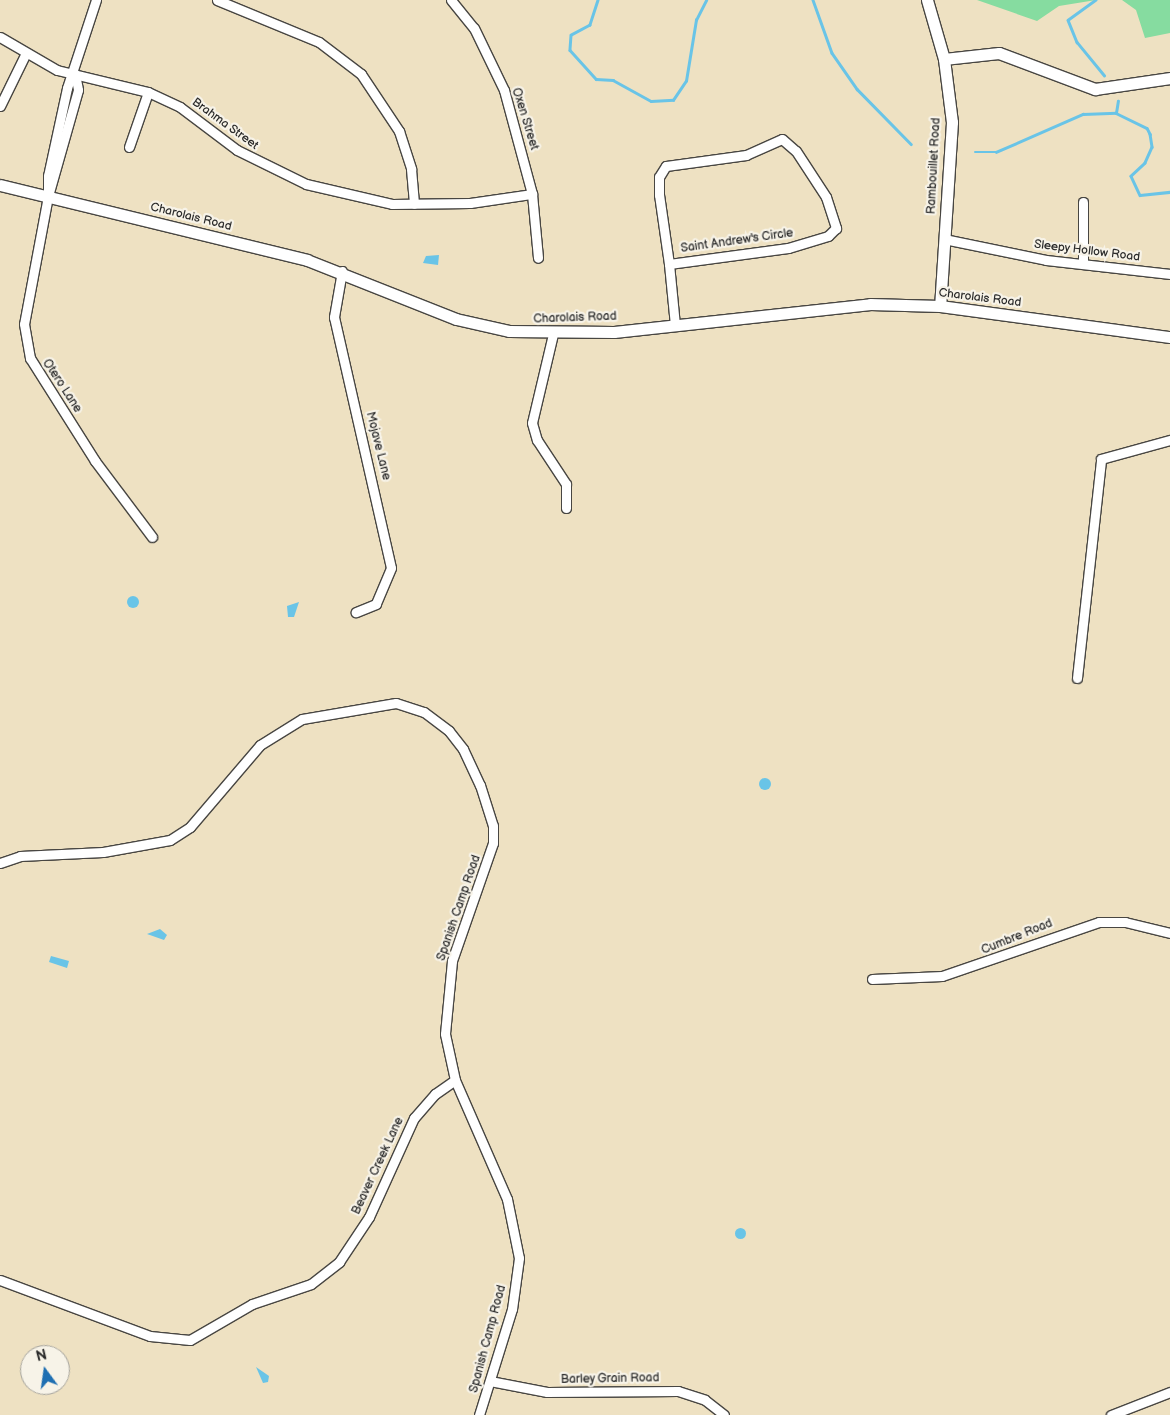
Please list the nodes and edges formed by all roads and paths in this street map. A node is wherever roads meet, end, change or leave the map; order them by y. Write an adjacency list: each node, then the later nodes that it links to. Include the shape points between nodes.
1 (96, 0): 8 (street, Otero Lane)
2 (217, 0): 17 (street, via 319,42 361,74 399,131 411,169)
3 (451, 0): 14 (street, Oxen Street, via 474,28 504,90)
4 (927, 0): 7 (street, Rambouillet Road)
5 (0, 37): 6 (street, Brahma Street)
6 (24, 55): 8 (street, Brahma Street); 11 (street)
7 (944, 59): 9 (street, via 999,53 1095,89); 18 (street, Rambouillet Road, via 952,122)
8 (75, 74): 10 (street, Brahma Street); 15 (street, Otero Lane, via 67,88 50,167)
9 (1170, 78)
10 (148, 92): 12 (street); 17 (street, Brahma Street, via 180,107 274,172 368,200)
11 (0, 106)
12 (129, 147)
13 (0, 185): 15 (street, Charolais Road)
14 (532, 194): 17 (street, Brahma Street, via 470,203); 19 (street, Oxen Street)
15 (48, 196): 22 (street, Charolais Road); 30 (street, Otero Lane, via 24,324 30,358 94,461)
16 (1084, 202): 21 (street)
17 (414, 204)
18 (944, 238): 21 (street, Sleepy Hollow Road); 24 (street, Rambouillet Road)
19 (538, 258)
20 (669, 264): 20 (street, Saint Andrew's Circle, via 660,177 673,164 746,155 782,139 796,151 835,216 836,228 828,236 805,244); 25 (street, Saint Andrew's Circle)
21 (1083, 264): 23 (street, Sleepy Hollow Road)
22 (342, 271): 26 (street, Charolais Road, via 481,326); 31 (street, Mojave Lane, via 334,317 391,568 376,604)
23 (1170, 274)
24 (940, 306): 25 (street, Charolais Road, via 846,306); 27 (street, Charolais Road)
25 (675, 325): 26 (street, Charolais Road)
26 (553, 334): 29 (street, via 532,423 537,440 566,484)
27 (1170, 337)
28 (1170, 440): 32 (street, via 1101,459)
29 (566, 508)
30 (152, 537)
31 (356, 612)
32 (1077, 678)
33 (0, 863): 36 (street, Spanish Camp Road, via 20,856 103,852 170,840 190,827 260,745 284,727 302,718 368,704 396,703 424,712 463,749 493,826 489,860 459,938 447,985 445,1034)
34 (1170, 933): 35 (street, Cumbre Road, via 1125,922 1099,922 1057,933 949,974)
35 (872, 979)
36 (455, 1080): 37 (street, Beaver Creek Lane, via 435,1094 414,1118 370,1217 340,1262 311,1284 252,1304 190,1340 150,1336); 38 (street, Spanish Camp Road, via 506,1199 520,1258 512,1309)
37 (0, 1280)
38 (490, 1382): 40 (street, Spanish Camp Road); 41 (street, Barley Grain Road, via 547,1392 678,1391 705,1400)
39 (1170, 1392): 42 (street)
40 (479, 1415)
41 (724, 1415)
42 (1111, 1415)

